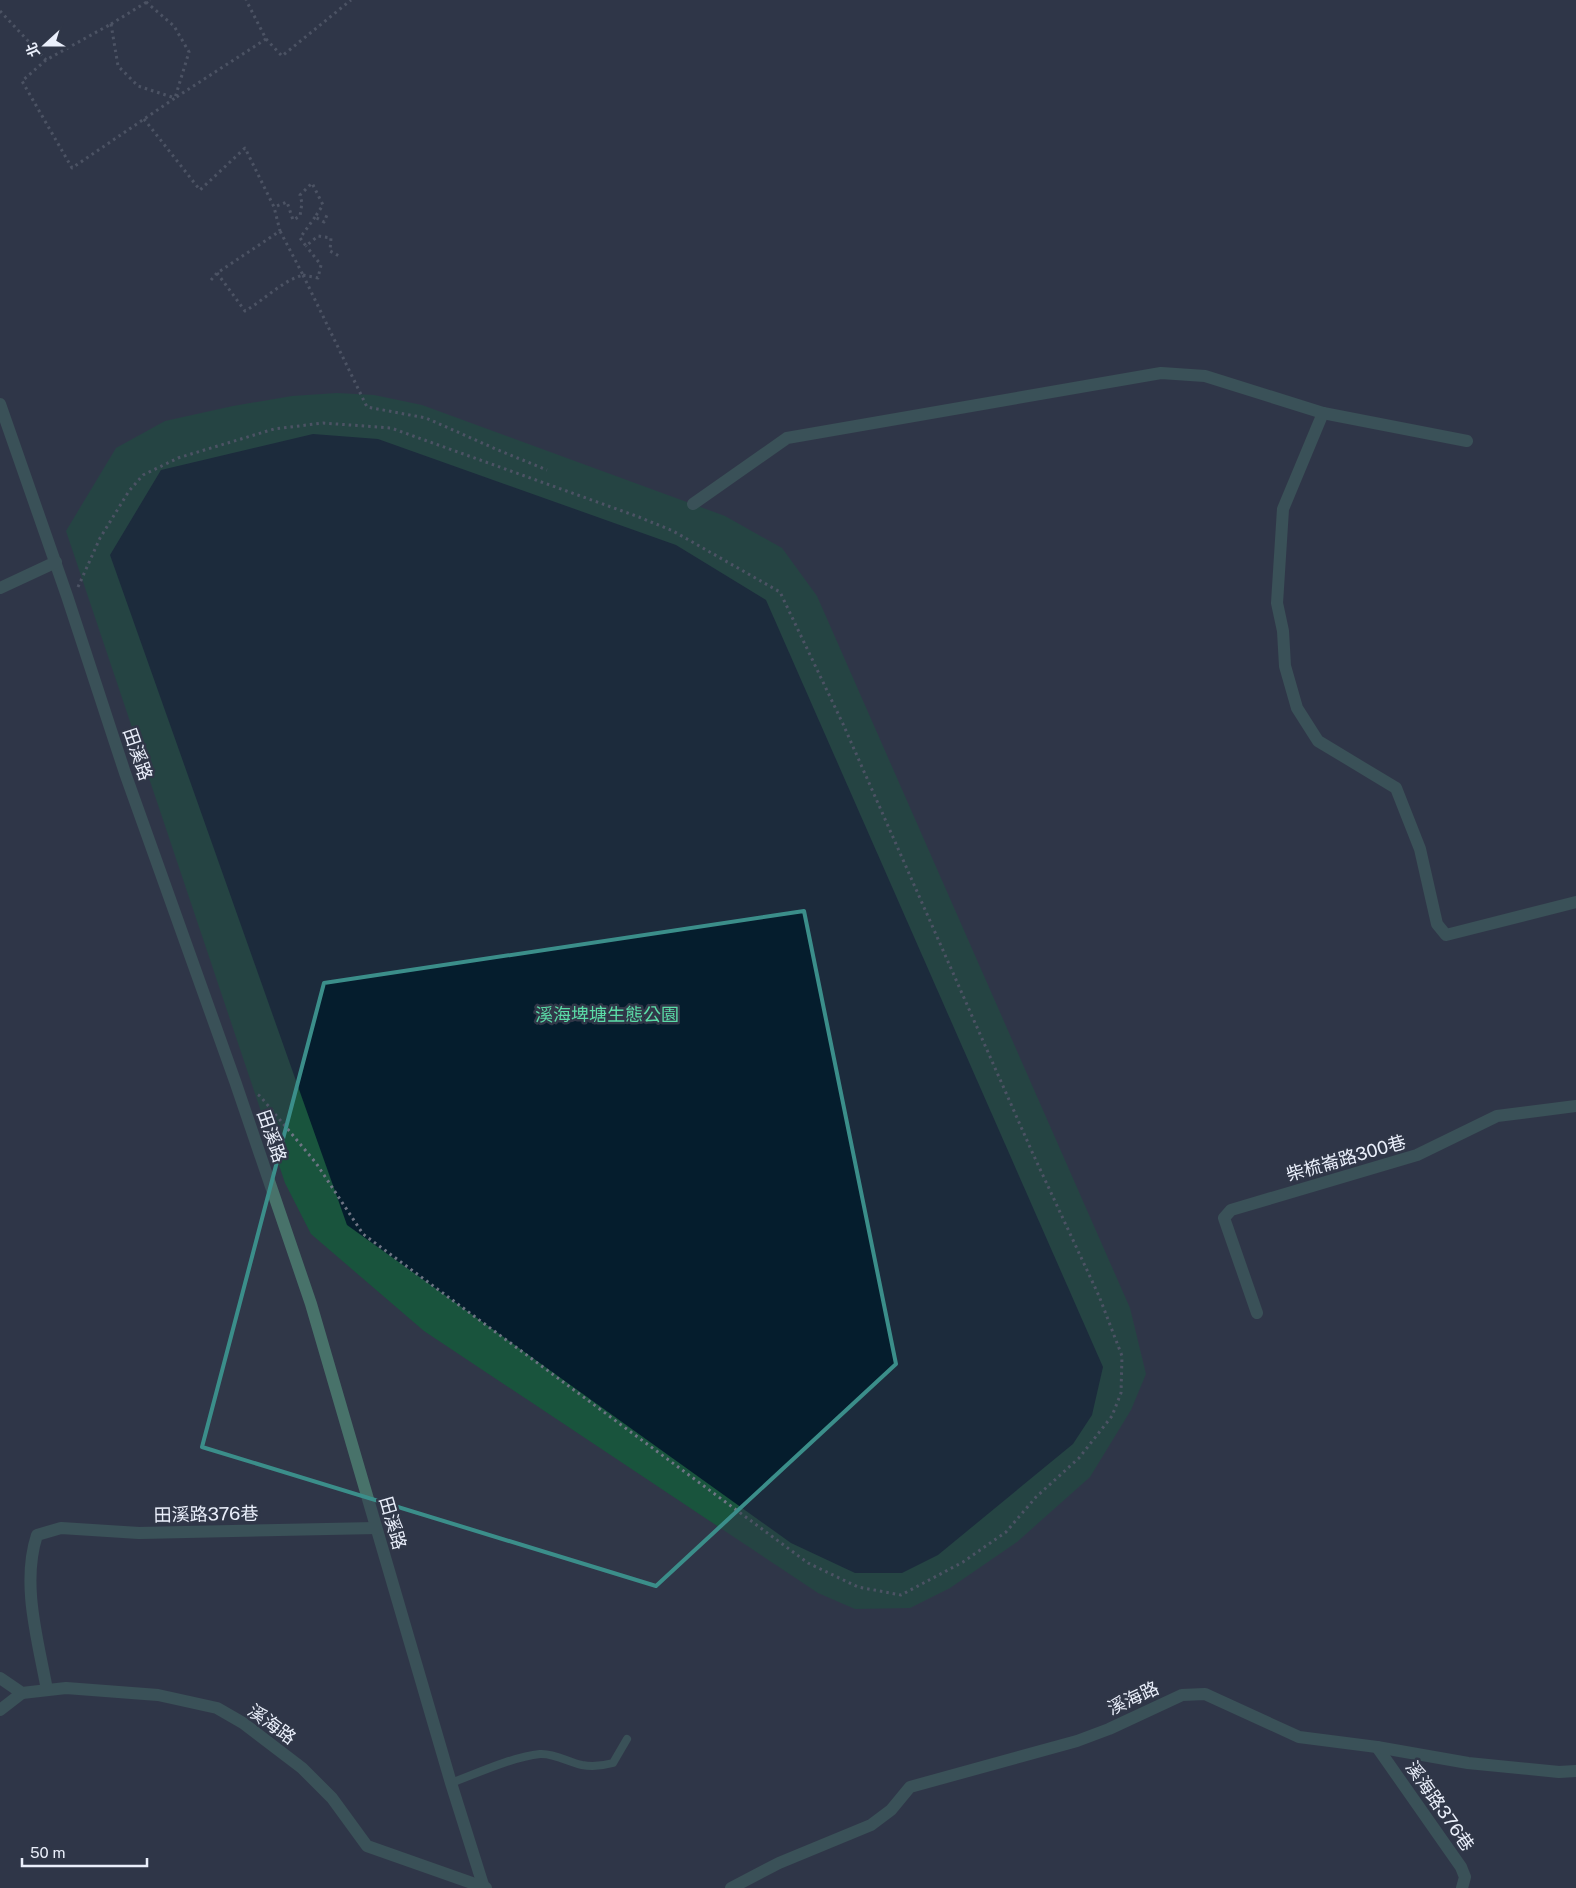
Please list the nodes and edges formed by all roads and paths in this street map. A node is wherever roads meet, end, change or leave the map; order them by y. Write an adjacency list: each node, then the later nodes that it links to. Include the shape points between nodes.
1 (246, 0): 6 (path)
2 (352, 0): 6 (path, via 282,56)
3 (148, 1): 5 (path); 8 (path, via 174,26 188,52)
4 (0, 11): 7 (path)
5 (111, 24): 7 (path); 8 (path, via 118,66 138,86)
6 (266, 39): 8 (path)
7 (46, 60): 9 (path, via 22,81 72,168)
8 (175, 98): 9 (path)
9 (144, 119): 10 (path, via 200,190 245,148)
10 (274, 206): 12 (path, via 287,202 293,220 300,216 300,195 312,183 323,205); 13 (path)
11 (327, 216): 12 (path, via 324,222)
12 (315, 217): 14 (path, via 300,238)
13 (280, 231): 16 (path); 17 (path)
14 (306, 246): 15 (path, via 318,236 331,238 330,251); 17 (path, via 320,266 318,278)
15 (339, 256)
16 (217, 273): 17 (path, via 245,311 292,278); 18 (path)
17 (303, 275): 22 (path, via 368,407 426,418)
18 (211, 280)
19 (0, 404): 24 (street, 田溪路)
20 (1323, 413): 21 (street); 23 (street, via 1205,376 1161,373 787,438); 27 (street, via 1283,509 1277,603 1285,666 1297,708 1318,741 1396,788 1420,849 1437,924 1446,935)
21 (1467, 441)
22 (547, 470)
23 (693, 504)
24 (56, 562): 25 (street); 26 (street, 田溪路)
25 (0, 588)
26 (67, 596): 28 (street, 田溪路, via 125,773); 28 (path, via 76,591 100,538 129,491 143,475 178,458 274,429 324,423 391,428 639,517 673,531 780,592 843,724 1099,1296 1122,1356 1121,1394 1112,1416 1079,1458 1036,1497 1006,1532 964,1562 901,1595 858,1587 808,1563 363,1234 316,1163 260,1096)
27 (1576, 902)
28 (235, 1081): 31 (street, 田溪路, via 311,1304)
29 (1576, 1106): 30 (street, 柴梳崙路300巷, via 1497,1116 1417,1155 1232,1210 1224,1218)
30 (1257, 1313)
31 (376, 1528): 33 (street, 田溪路376巷, via 139,1533 61,1528 37,1534 32,1550 31,1595); 39 (street, 田溪路)
32 (0, 1678): 34 (street)
33 (47, 1690): 34 (street, 溪海路); 40 (street, 溪海路, via 66,1688 158,1695 217,1708 302,1768 332,1798 367,1846)
34 (22, 1693): 35 (street)
35 (0, 1710)
36 (627, 1739): 39 (lane, via 612,1763 597,1767 542,1754)
37 (1377, 1747): 38 (street, 溪海路, via 1468,1763); 41 (street, 溪海路, via 1299,1737 1205,1694 1182,1695 1078,1741 910,1787 891,1810 871,1825 779,1863); 42 (street, 溪海路376巷, via 1461,1867 1465,1877)
38 (1576, 1771)
39 (451, 1783): 40 (street, 田溪路)
40 (484, 1888)
41 (731, 1888)
42 (1462, 1888)

